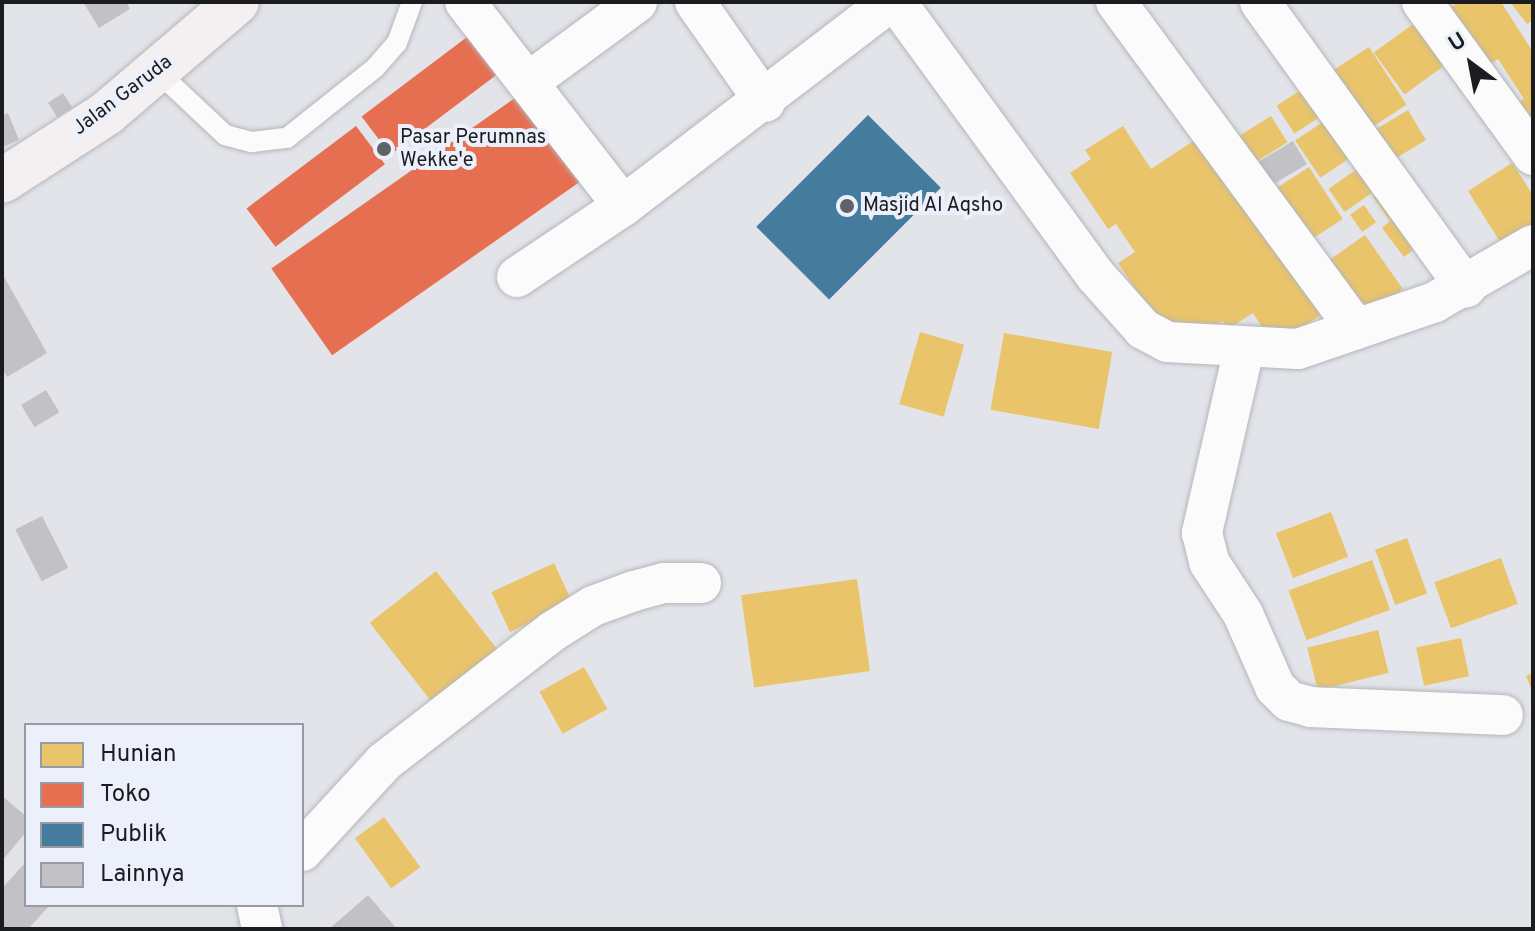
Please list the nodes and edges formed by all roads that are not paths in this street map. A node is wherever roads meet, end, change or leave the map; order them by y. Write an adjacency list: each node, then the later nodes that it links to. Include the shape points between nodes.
1 (237, 2): 10 (highway, Jalan Garuda)
2 (412, 2): 10 (lane, via 397,43 375,68 287,138 252,142 225,135)
3 (465, 2): 11 (street)
4 (637, 2): 11 (street)
5 (695, 2): 12 (street)
6 (893, 2): 12 (street); 20 (street, via 1096,276 1143,329 1167,342)
7 (1116, 2): 19 (street)
8 (1260, 2): 18 (street)
9 (1422, 2): 13 (street)
10 (158, 72): 14 (highway, Jalan Garuda, via 107,113)
11 (530, 81): 15 (street)
12 (765, 102): 15 (street)
13 (1533, 155)
14 (3, 179)
15 (623, 206): 17 (street)
16 (1533, 245): 18 (street)
17 (517, 277)
18 (1466, 288): 19 (street)
19 (1356, 329): 20 (street, via 1298,349)
20 (1244, 349): 22 (street, via 1202,533 1209,562 1243,614 1275,687 1289,701 1311,707)
21 (701, 583): 23 (street, via 664,583 634,591 593,606 553,631 384,762)
22 (1503, 715)
23 (304, 849)
24 (257, 907): 25 (street)
25 (262, 929)

